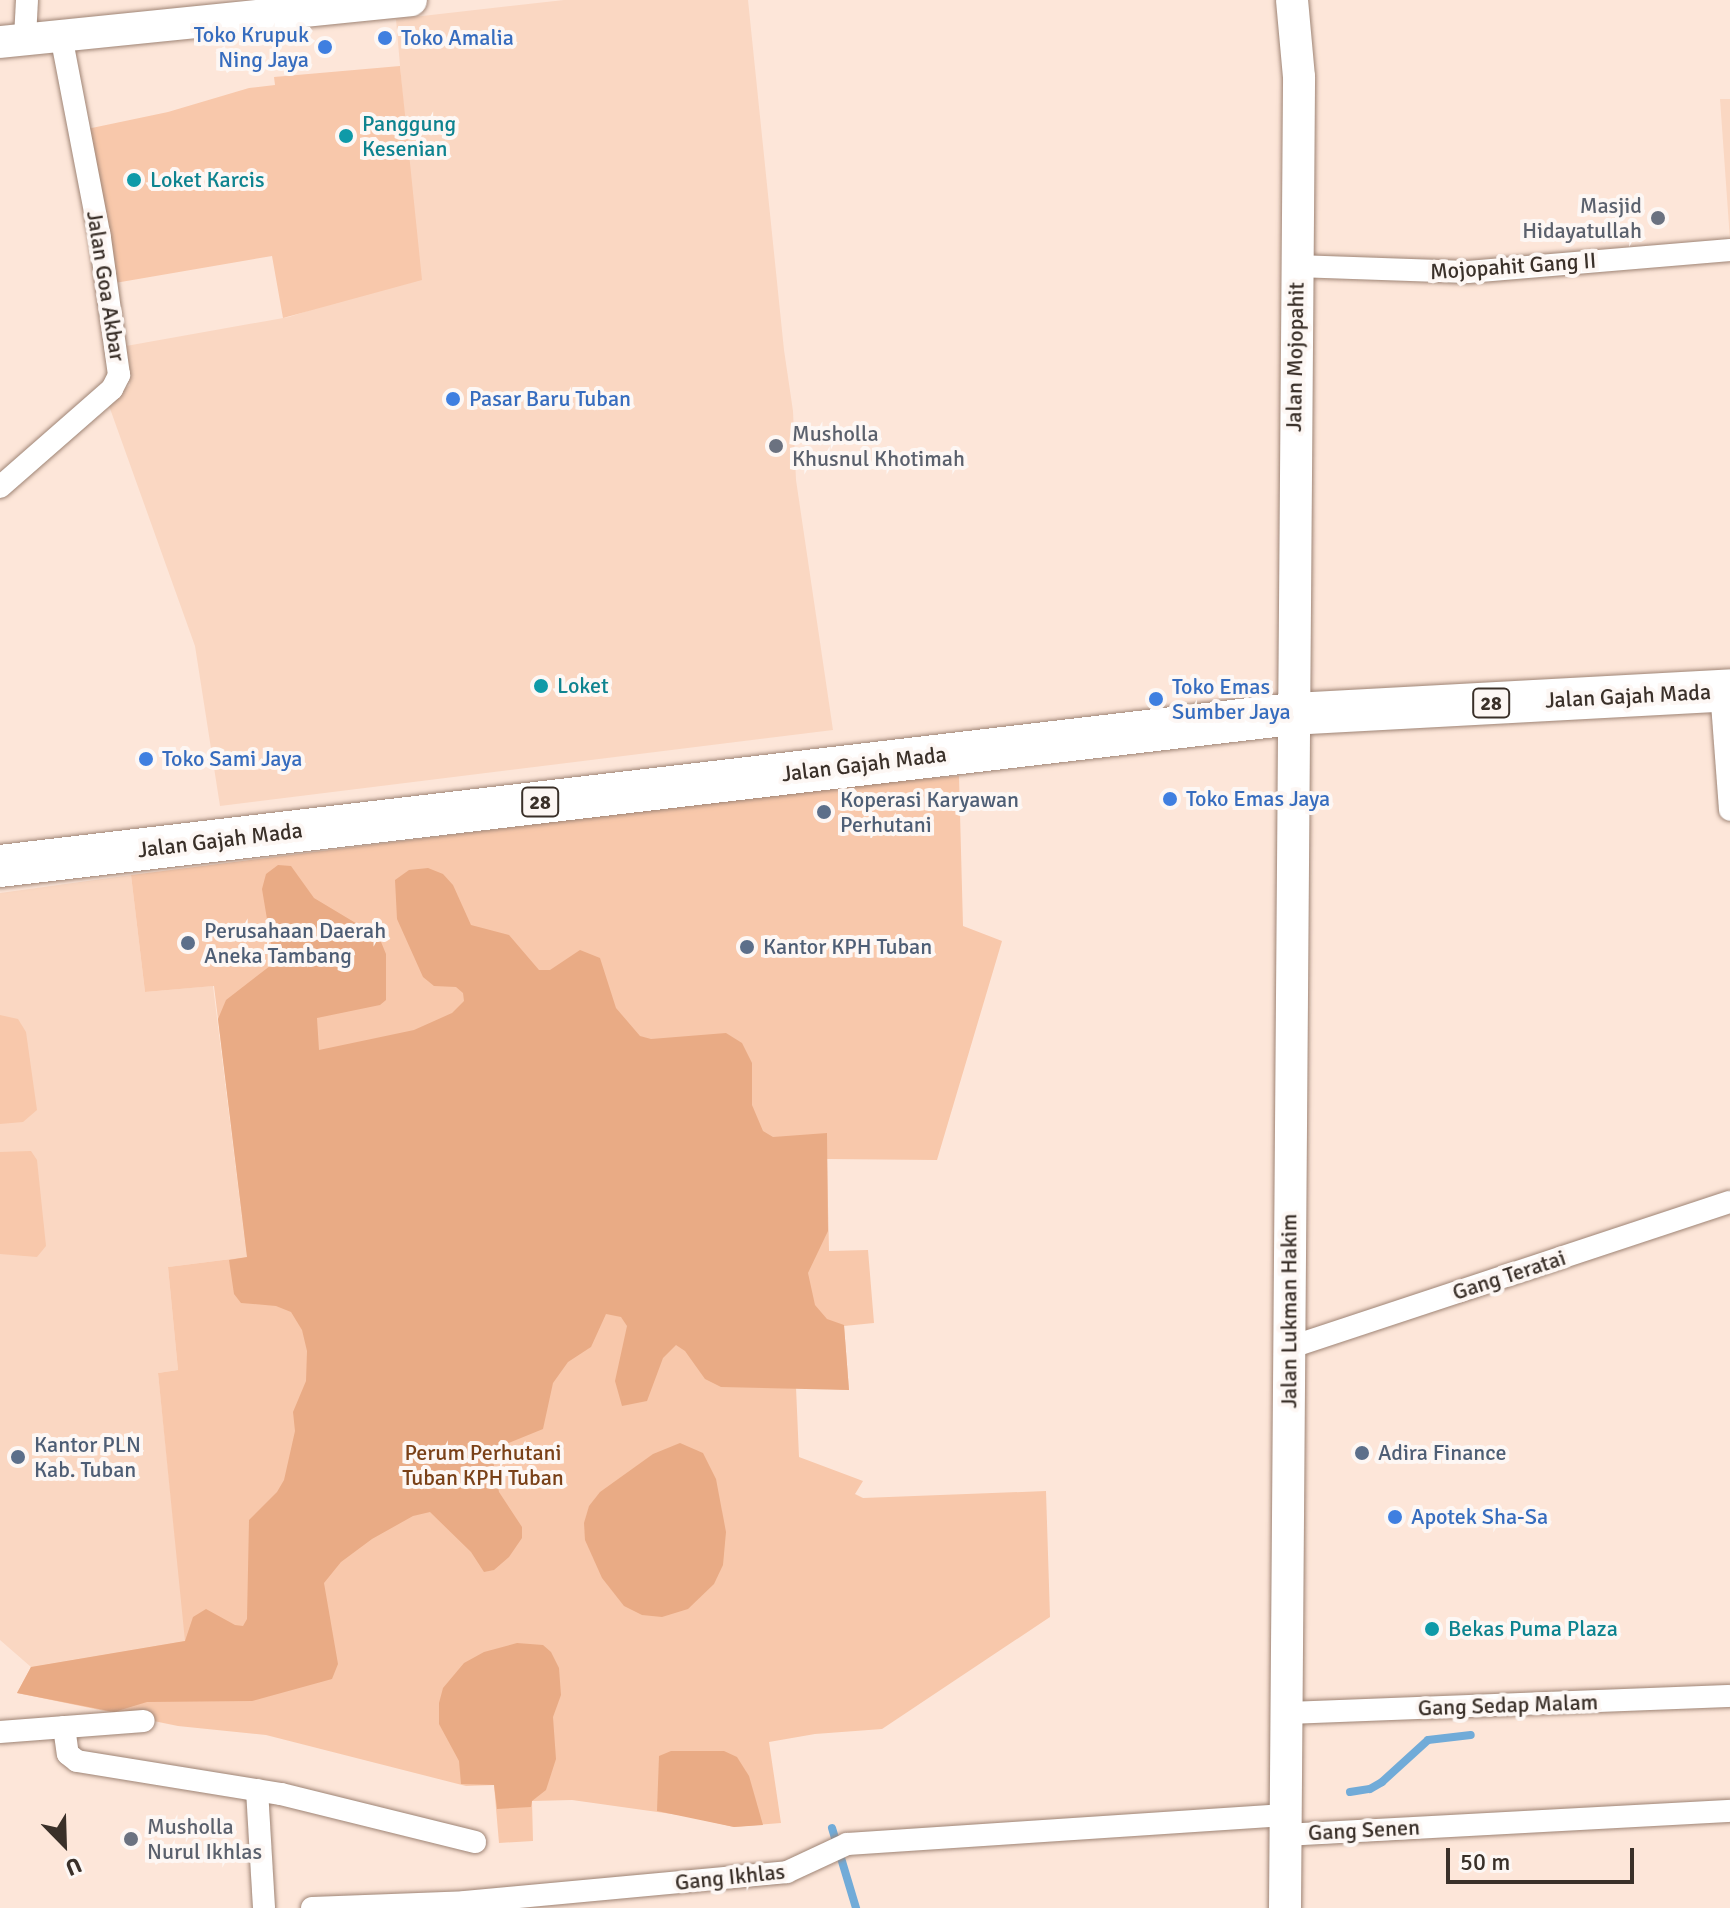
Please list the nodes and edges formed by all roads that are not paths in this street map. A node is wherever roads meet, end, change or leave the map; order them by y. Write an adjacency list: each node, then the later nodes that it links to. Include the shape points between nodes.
1 (27, 0): 6 (street)
2 (411, 0): 4 (main road)
3 (1292, 0): 8 (main road, Jalan Mojopahit, via 1299,77)
4 (266, 7): 5 (main road)
5 (61, 36): 6 (main road); 9 (street, Jalan Goa Akbar, via 100,238 119,375 112,389)
6 (13, 40)
7 (1730, 250): 8 (street, Mojopahit Gang II, via 1443,273)
8 (1296, 266): 11 (main road, Jalan Mojopahit)
9 (0, 487)
10 (1726, 690): 11 (highway, Jalan Gajah Mada / 28); 12 (street)
11 (1292, 714): 13 (highway, Jalan Gajah Mada / 28); 15 (main road, Jalan Lukman Hakim)
12 (1730, 810)
13 (0, 866)
14 (1730, 1202): 15 (street, Gang Teratai)
15 (1288, 1348): 17 (main road, Jalan Lukman Hakim)
16 (1730, 1696): 17 (street, Gang Sedap Malam)
17 (1286, 1713): 23 (main road, Jalan Lukman Hakim)
18 (144, 1721): 19 (street)
19 (64, 1727): 20 (street); 21 (street, via 68,1754 77,1761)
20 (0, 1732)
21 (257, 1790): 24 (street); 25 (street)
22 (1730, 1811): 23 (street, Gang Senen)
23 (1286, 1825): 26 (street, Gang Ikhlas, via 847,1844 787,1872 465,1902); 27 (main road, Jalan Lukman Hakim)
24 (475, 1842)
25 (264, 1908)
26 (312, 1908)
27 (1285, 1908)

